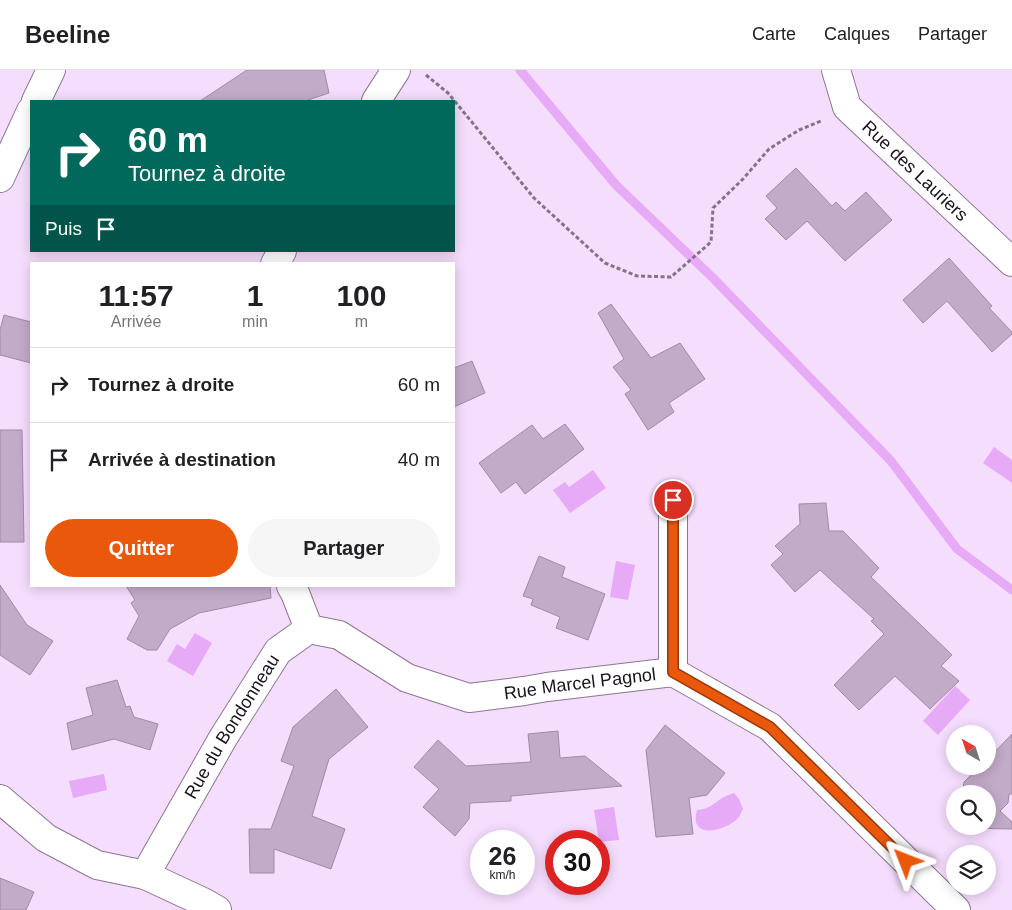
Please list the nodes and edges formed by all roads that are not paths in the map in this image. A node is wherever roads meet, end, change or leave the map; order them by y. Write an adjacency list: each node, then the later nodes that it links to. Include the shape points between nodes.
1 (50, 70): 4 (street)
2 (396, 70): 5 (street)
3 (836, 70): 8 (street, Rue des Lauriers, via 847,108)
4 (36, 100)
5 (377, 100)
6 (30, 113): 7 (street)
7 (0, 178)
8 (1012, 262)
9 (673, 500): 12 (street)
10 (292, 587): 11 (street)
11 (309, 630): 12 (street, Rue Marcel Pagnol, via 339,636 407,678 469,698); 14 (street, Rue du Bondonneau, via 278,651 223,738)
12 (673, 672): 16 (street, Rue Marcel Pagnol, via 770,727)
13 (0, 799): 14 (street, via 46,838 97,865)
14 (145, 875): 15 (street)
15 (217, 910)
16 (956, 910)

